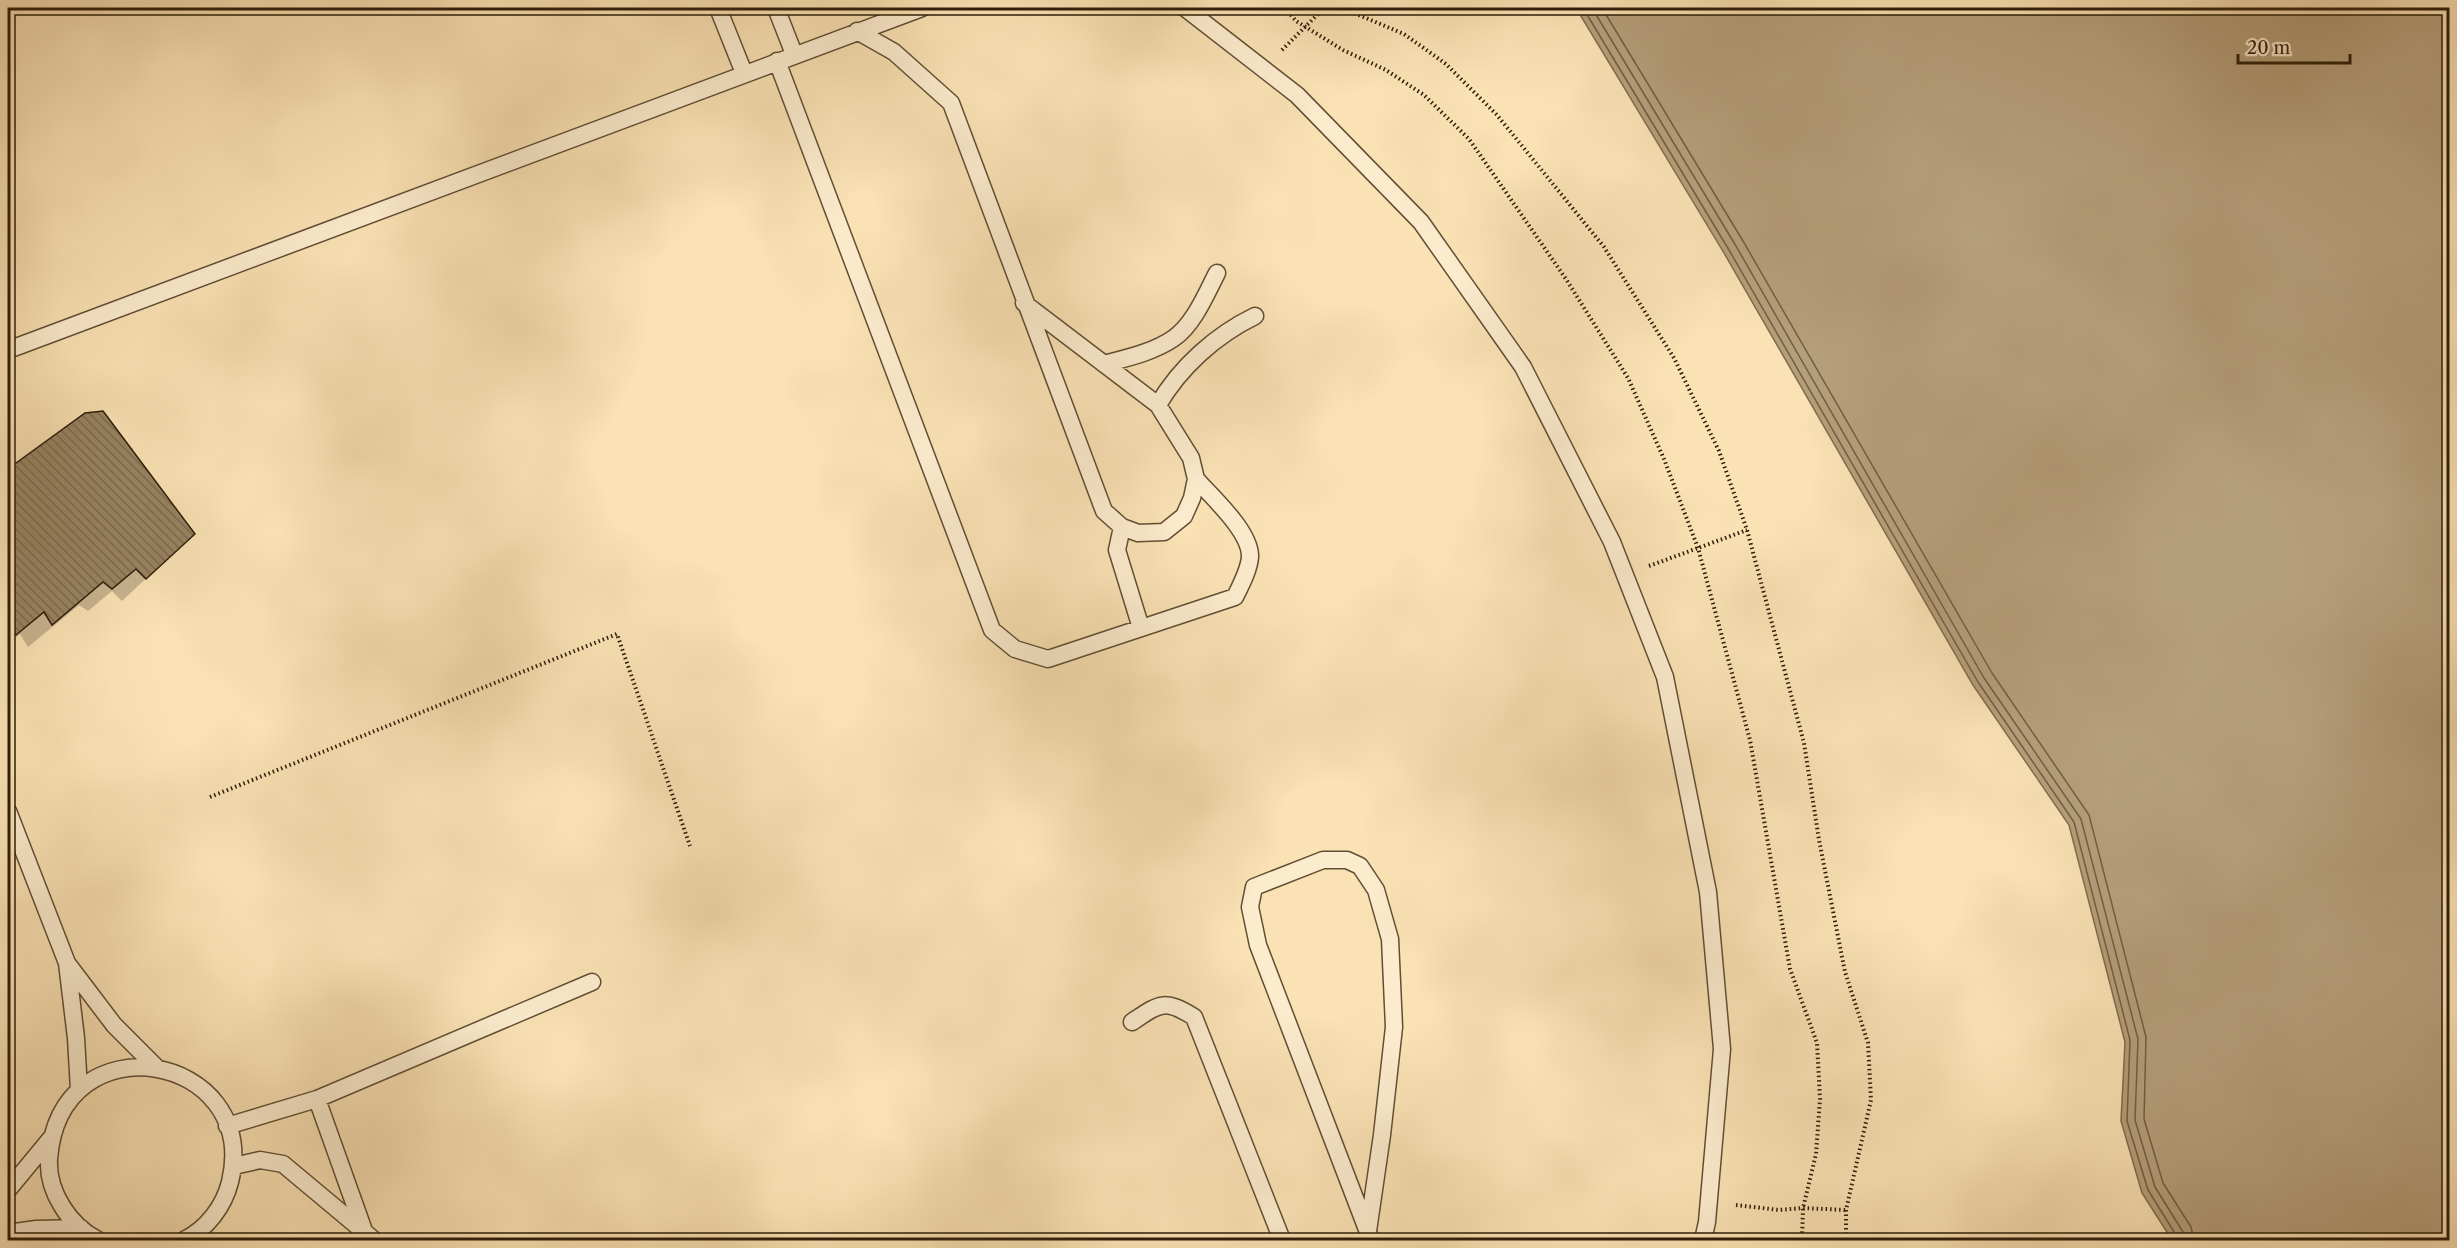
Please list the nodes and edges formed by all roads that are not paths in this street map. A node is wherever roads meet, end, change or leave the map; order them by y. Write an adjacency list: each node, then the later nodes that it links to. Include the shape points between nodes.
1 (718, 8): 8 (lane)
2 (776, 8): 6 (lane)
3 (922, 8): 5 (lane)
4 (1185, 8): 38 (lane, via 1297,95 1421,222 1523,367 1612,542 1665,677 1708,891 1722,1049)
5 (857, 31): 6 (lane); 10 (lane, via 894,52 951,103)
6 (794, 54): 7 (lane)
7 (777, 61): 8 (lane); 17 (lane, via 992,630 1015,649 1048,658)
8 (744, 73): 12 (lane)
9 (1217, 273): 13 (lane, via 1199,309 1175,338 1151,350)
10 (1024, 303): 13 (lane); 16 (lane, via 1104,511)
11 (1255, 316): 14 (lane, via 1212,343 1170,384)
12 (8, 350)
13 (1104, 364): 14 (lane)
14 (1158, 405): 15 (lane, via 1191,458)
15 (1196, 479): 16 (lane, via 1184,516 1164,532 1138,533); 17 (lane, via 1245,536 1250,556 1244,579 1235,597)
16 (1122, 527): 17 (lane, via 1117,550)
17 (1141, 628)
18 (8, 811): 19 (lane)
19 (67, 963): 22 (lane, via 114,1025); 23 (lane)
20 (592, 982): 24 (lane)
21 (1132, 1022): 37 (lane, via 1157,1005 1179,1007 1194,1017)
22 (156, 1067): 23 (lane, via 128,1067 110,1072); 25 (lane, via 182,1075 205,1091 222,1112)
23 (79, 1090): 26 (lane, via 61,1112)
24 (317, 1099): 25 (lane); 32 (lane)
25 (227, 1126): 27 (lane)
26 (51, 1138): 28 (lane); 30 (lane, via 49,1166 55,1193 69,1217)
27 (234, 1166): 29 (lane, via 227,1193); 32 (lane, via 260,1160 283,1164)
28 (8, 1190)
29 (214, 1217): 35 (lane); 36 (lane)
30 (81, 1228): 31 (lane); 34 (lane)
31 (8, 1233)
32 (369, 1236)
33 (1370, 1236): 33 (lane, via 1394,1027 1390,939 1376,890 1360,866 1347,860 1323,860 1254,887 1250,907 1258,945)
34 (98, 1240)
35 (184, 1240)
36 (210, 1240)
37 (1282, 1240)
38 (1703, 1240)

